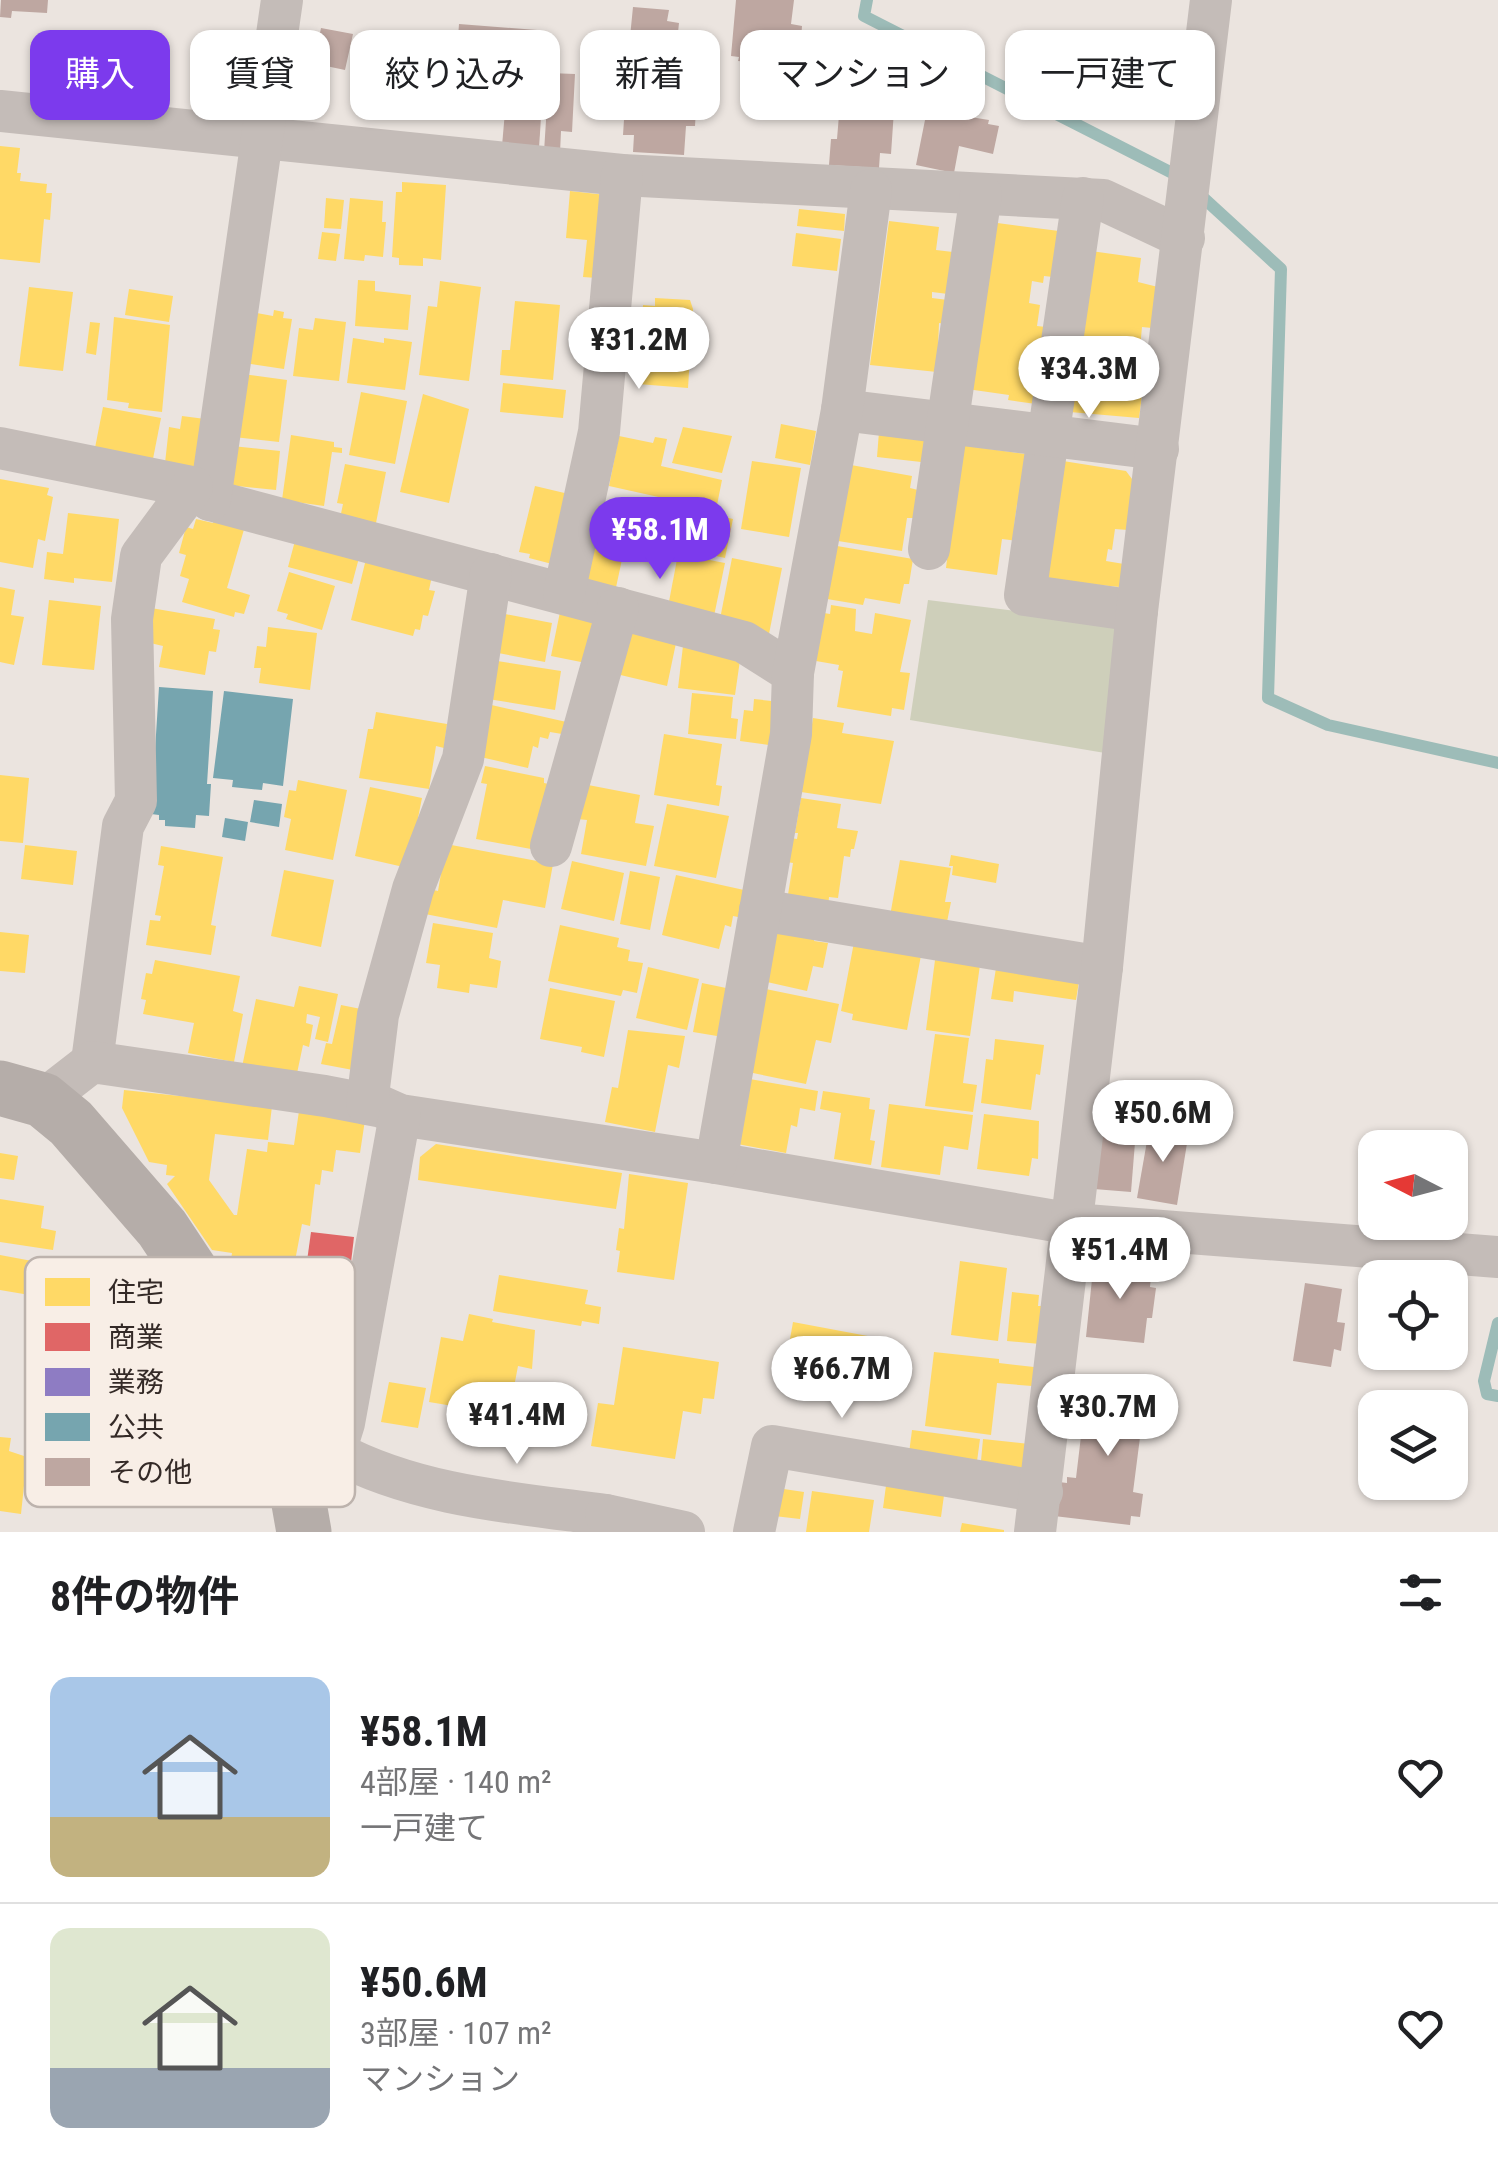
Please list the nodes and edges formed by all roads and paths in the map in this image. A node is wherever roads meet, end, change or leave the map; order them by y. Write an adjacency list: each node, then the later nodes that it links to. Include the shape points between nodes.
1 (282, 0): 4 (street)
2 (1211, 0): 9 (street)
3 (0, 110): 4 (street)
4 (262, 139): 5 (street); 15 (street)
5 (622, 176): 6 (street); 18 (street, via 600,432)
6 (872, 190): 7 (street); 10 (street)
7 (981, 194): 8 (street); 11 (street)
8 (1083, 198): 9 (street, via 1103,200); 12 (street)
9 (1184, 238): 14 (street)
10 (842, 410): 11 (street); 21 (street)
11 (947, 423): 12 (street); 16 (street)
12 (1050, 435): 14 (street); 20 (street, via 1025,595)
13 (0, 448): 15 (street)
14 (1158, 449): 20 (street)
15 (201, 493): 17 (street); 25 (street, via 141,556 132,619 136,801 122,826)
16 (930, 550)
17 (491, 574): 18 (street); 27 (street, via 463,759 413,890 378,1014)
18 (564, 593): 19 (street)
19 (618, 608): 21 (street, via 744,642); 22 (street)
20 (1138, 610): 24 (street)
21 (793, 673): 23 (street, via 791,734)
22 (550, 846)
23 (760, 910): 24 (street); 28 (street)
24 (1102, 967): 29 (street)
25 (92, 1062): 26 (street); 27 (street)
26 (22, 1094): 30 (street, via 70,1123)
27 (384, 1109): 28 (street); 32 (street)
28 (716, 1163): 29 (street)
29 (1073, 1224): 31 (street); 35 (street)
30 (181, 1257)
31 (1498, 1257)
32 (355, 1337)
33 (355, 1467): 36 (street)
34 (308, 1507): 37 (street)
35 (1039, 1512): 39 (street, via 772,1446)
36 (604, 1523): 38 (street)
37 (304, 1532)
38 (684, 1532)
39 (754, 1532)

